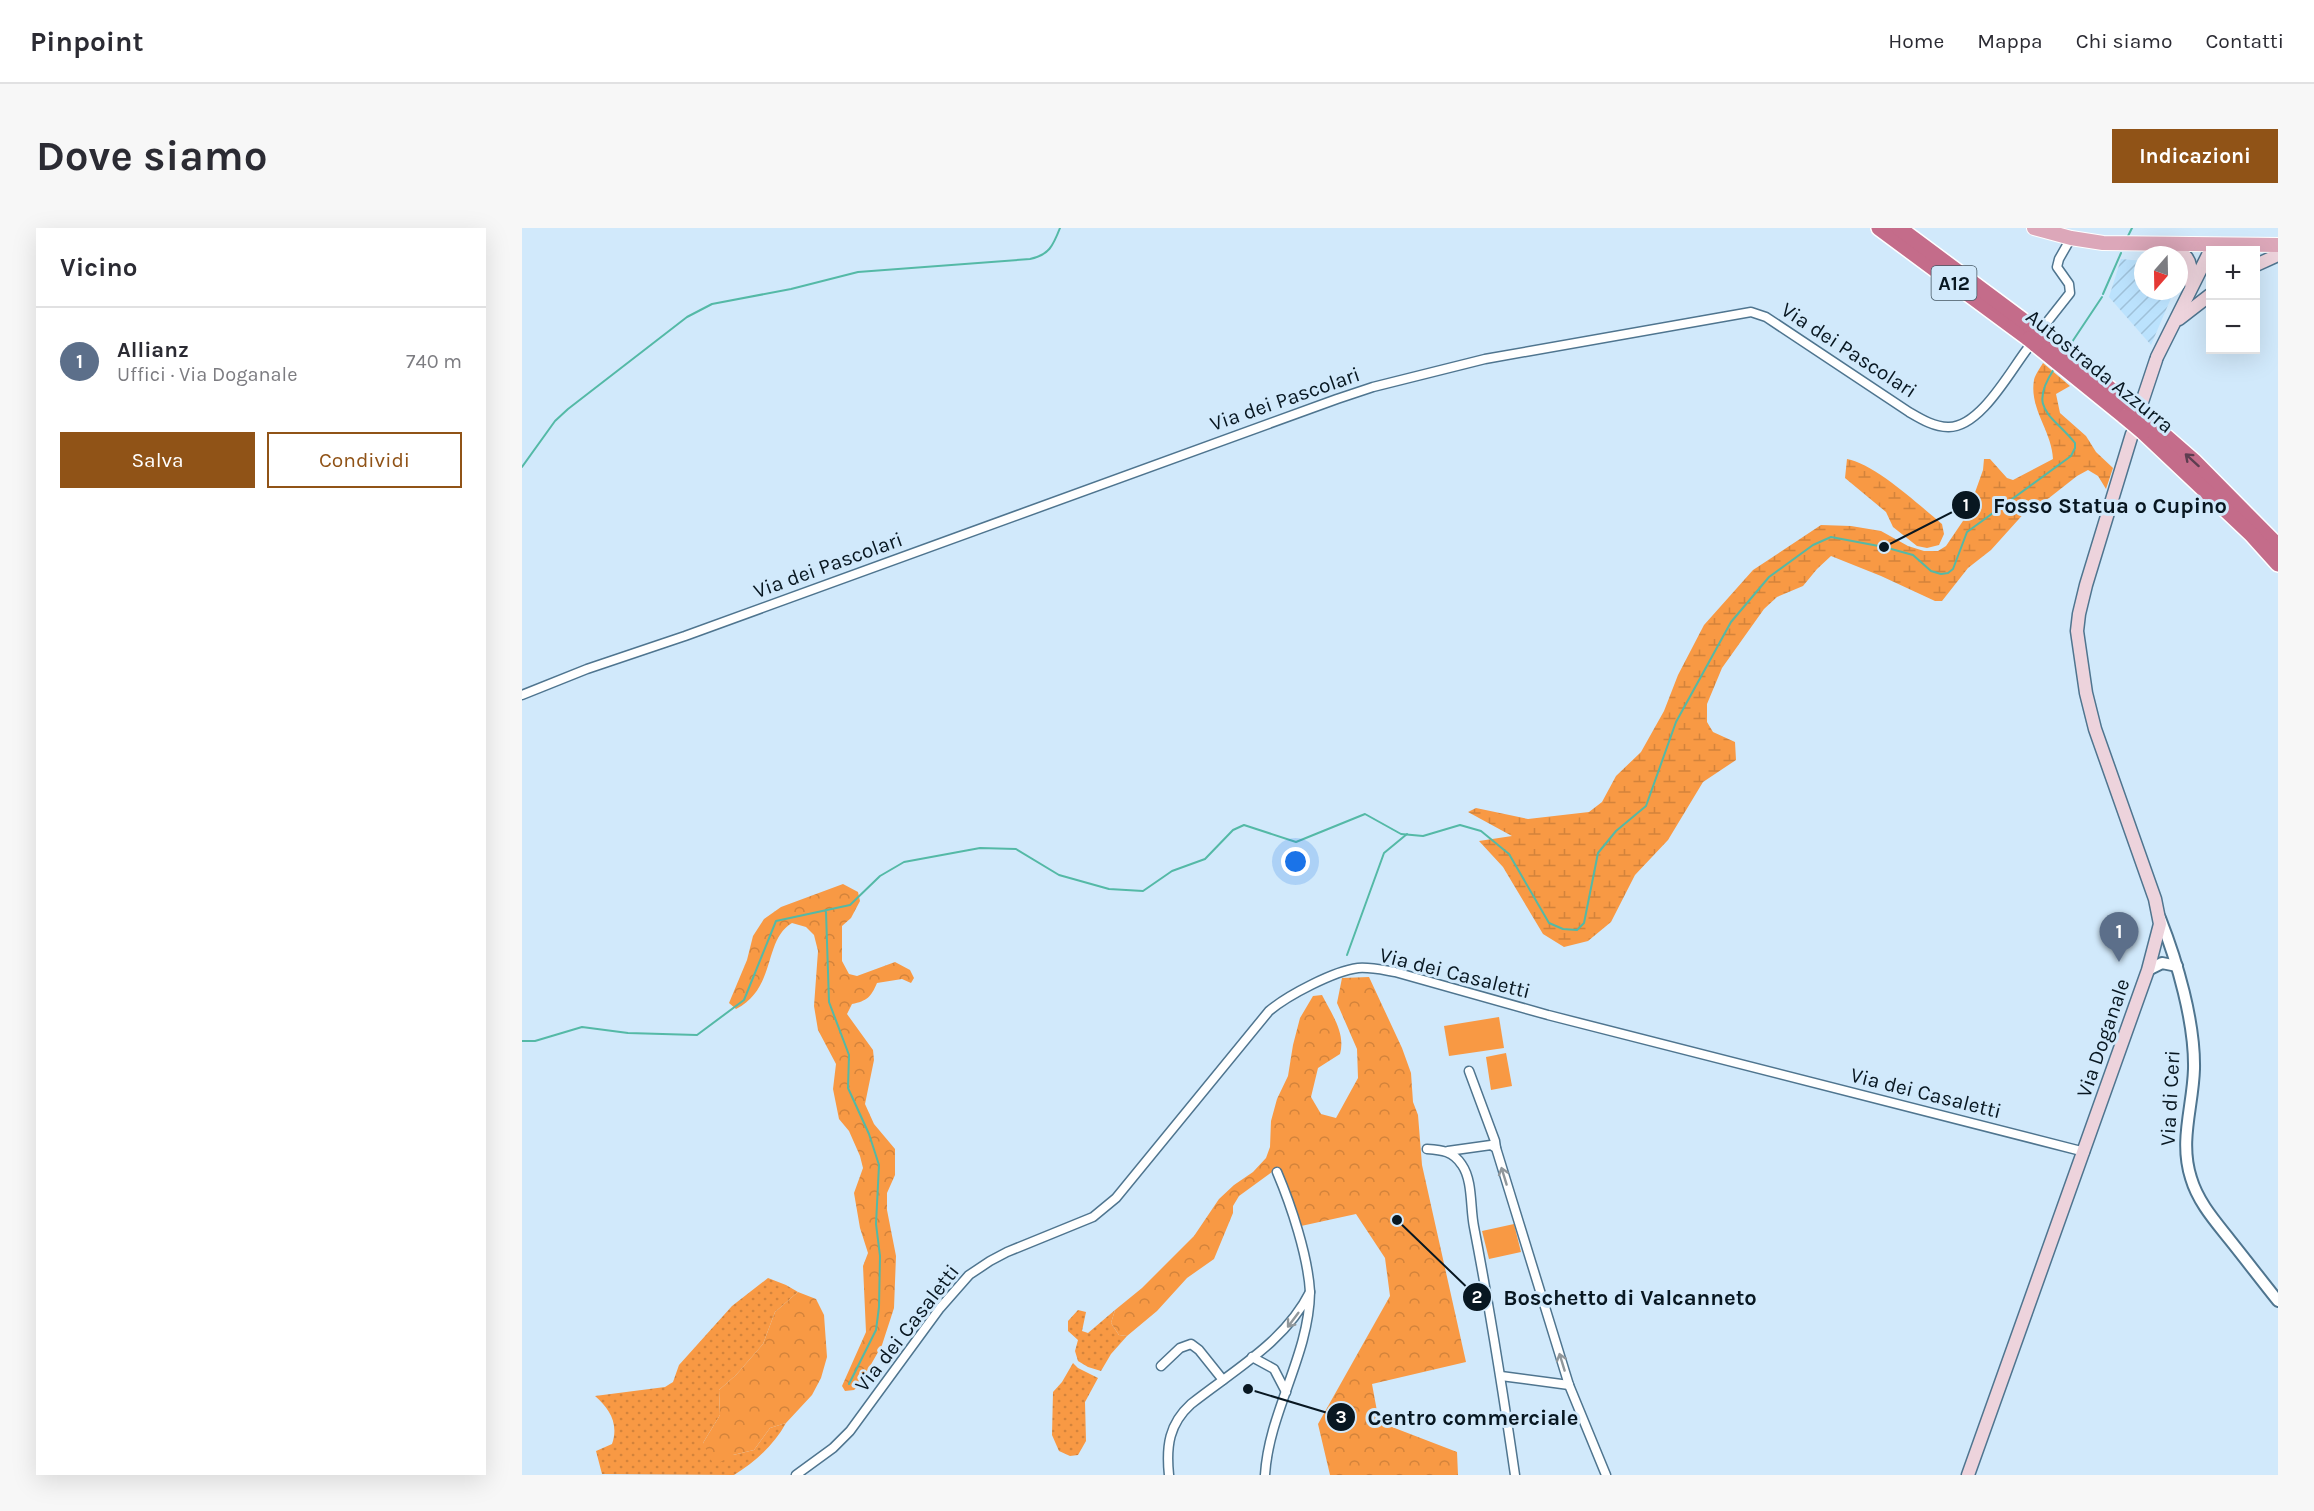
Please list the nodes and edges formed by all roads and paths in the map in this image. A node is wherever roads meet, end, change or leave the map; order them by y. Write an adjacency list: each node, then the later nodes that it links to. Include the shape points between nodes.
1 (1879, 228): 15 (highway, Autostrada Azzurra / A12)
2 (1899, 228): 15 (highway, Autostrada Azzurra / A12)
3 (2034, 228): 4 (main road)
4 (2071, 238): 5 (main road); 15 (street, Via dei Pascolari, via 2057,267 2070,293)
5 (2134, 244): 8 (main road); 12 (main road, via 2187,257 2192,266)
6 (2278, 245): 7 (main road)
7 (2260, 246)
8 (2206, 249)
9 (2278, 255): 11 (main road)
10 (2206, 260): 12 (main road)
11 (2260, 263)
12 (2191, 289): 14 (main road)
13 (2206, 299): 14 (main road)
14 (2174, 323): 16 (main road)
15 (2038, 338): 16 (highway, Autostrada Azzurra / A12); 20 (street, Via dei Pascolari, via 1981,411 1963,424 1950,427 1909,412 1766,317 1751,312 1485,360 1353,393)
16 (2132, 409): 17 (highway, Autostrada Azzurra / A12, bridge)
17 (2140, 429): 18 (highway, Autostrada Azzurra / A12, one-way to 17, via 2195,462); 19 (highway, Autostrada Azzurra / A12); 21 (main road, Via Doganale, via 2086,585 2077,631 2095,729)
18 (2278, 546)
19 (2278, 564)
20 (522, 695)
21 (2160, 917): 22 (main road, Via Doganale); 23 (street, Via di Ceri)
22 (2157, 938): 23 (street); 24 (street); 25 (main road, Via Doganale)
23 (2170, 943): 24 (street, Via di Ceri)
24 (2177, 966): 25 (street, via 2157,964); 33 (street, Via di Ceri, via 2194,1060 2186,1136 2190,1175 2211,1214)
25 (2148, 970): 30 (main road, Via Doganale)
26 (1468, 1071): 27 (street)
27 (1496, 1148): 29 (street, via 1491,1145); 38 (street, one-way to 27)
28 (1427, 1149): 29 (street)
29 (1448, 1151): 36 (street, via 1462,1165 1467,1178)
30 (2085, 1152): 40 (street, Via dei Casaletti, via 1395,972 1351,970 1295,993 1269,1011 1101,1212 1007,1252 969,1275 940,1308 848,1434); 45 (main road, Via Doganale)
31 (1277, 1172): 32 (street, via 1309,1276)
32 (1310, 1292): 34 (street, one-way to 34, via 1289,1326); 39 (street, via 1306,1330)
33 (2278, 1301)
34 (1252, 1357): 37 (street); 39 (street, via 1274,1369)
35 (1161, 1366): 37 (street, via 1180,1348 1191,1344)
36 (1501, 1376): 38 (street); 43 (street)
37 (1223, 1380): 41 (street, via 1188,1407 1174,1425 1167,1447)
38 (1569, 1385): 44 (street)
39 (1286, 1392): 42 (street, via 1271,1439)
40 (796, 1475)
41 (1169, 1475)
42 (1265, 1475)
43 (1515, 1475)
44 (1606, 1475)
45 (1968, 1475)

